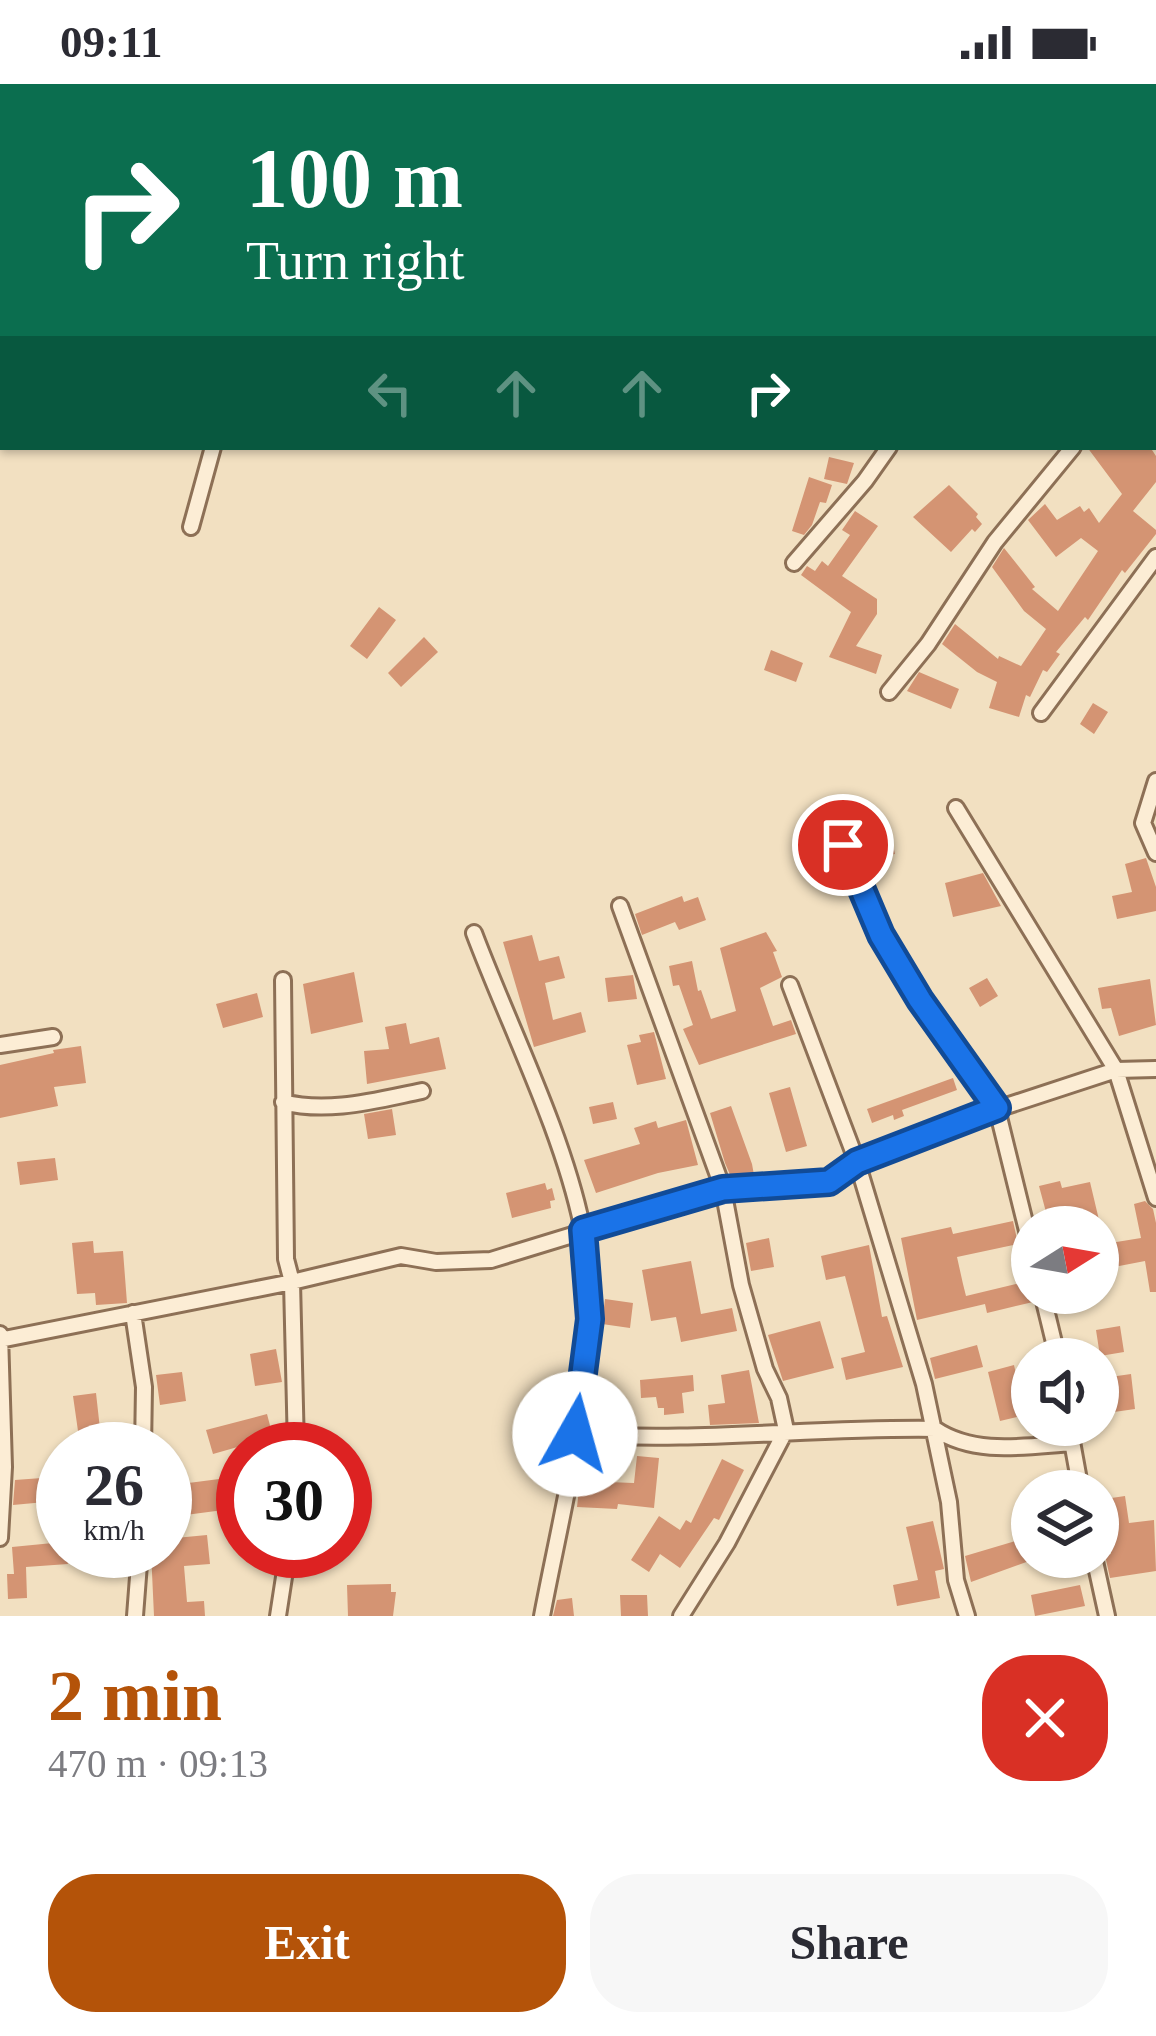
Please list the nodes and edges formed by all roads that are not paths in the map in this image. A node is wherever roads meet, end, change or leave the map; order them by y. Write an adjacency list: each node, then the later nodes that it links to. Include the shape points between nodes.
1 (212, 450): 4 (street)
2 (887, 450): 6 (street)
3 (1071, 450): 7 (street)
4 (191, 527)
5 (1156, 557): 8 (street)
6 (794, 563)
7 (889, 692)
8 (1041, 713)
9 (1156, 781): 12 (street, via 1143,823)
10 (956, 808): 20 (street)
11 (843, 845): 23 (street, via 881,935)
12 (1156, 853)
13 (620, 906): 25 (street)
14 (474, 934): 28 (street, via 567,1166)
15 (283, 980): 22 (street)
16 (790, 985): 24 (street)
17 (53, 1037): 18 (street)
18 (0, 1045)
19 (1156, 1069): 20 (street)
20 (1116, 1070): 23 (street); 26 (street)
21 (422, 1091): 22 (street, via 355,1104)
22 (283, 1102): 29 (street)
23 (997, 1108): 24 (street); 27 (street)
24 (857, 1162): 25 (street, via 829,1182); 35 (street)
25 (723, 1189): 28 (street); 36 (street, via 741,1286)
26 (1156, 1198)
27 (1021, 1206)
28 (583, 1230): 29 (street, via 491,1260 401,1256); 37 (street, via 590,1319)
29 (292, 1282): 30 (street); 34 (street)
30 (133, 1313): 32 (street); 33 (street)
31 (0, 1331): 32 (street)
32 (0, 1340): 39 (street)
33 (142, 1422)
34 (295, 1422)
35 (934, 1429): 36 (street); 38 (street, via 978,1447); 47 (street)
36 (786, 1430): 37 (street, via 645,1439); 46 (street)
37 (575, 1434): 45 (street)
38 (1011, 1446)
39 (0, 1538)
40 (138, 1578): 43 (street)
41 (284, 1578): 44 (street)
42 (1098, 1578): 48 (street)
43 (135, 1616)
44 (278, 1616)
45 (542, 1616)
46 (681, 1616)
47 (967, 1616)
48 (1106, 1616)

